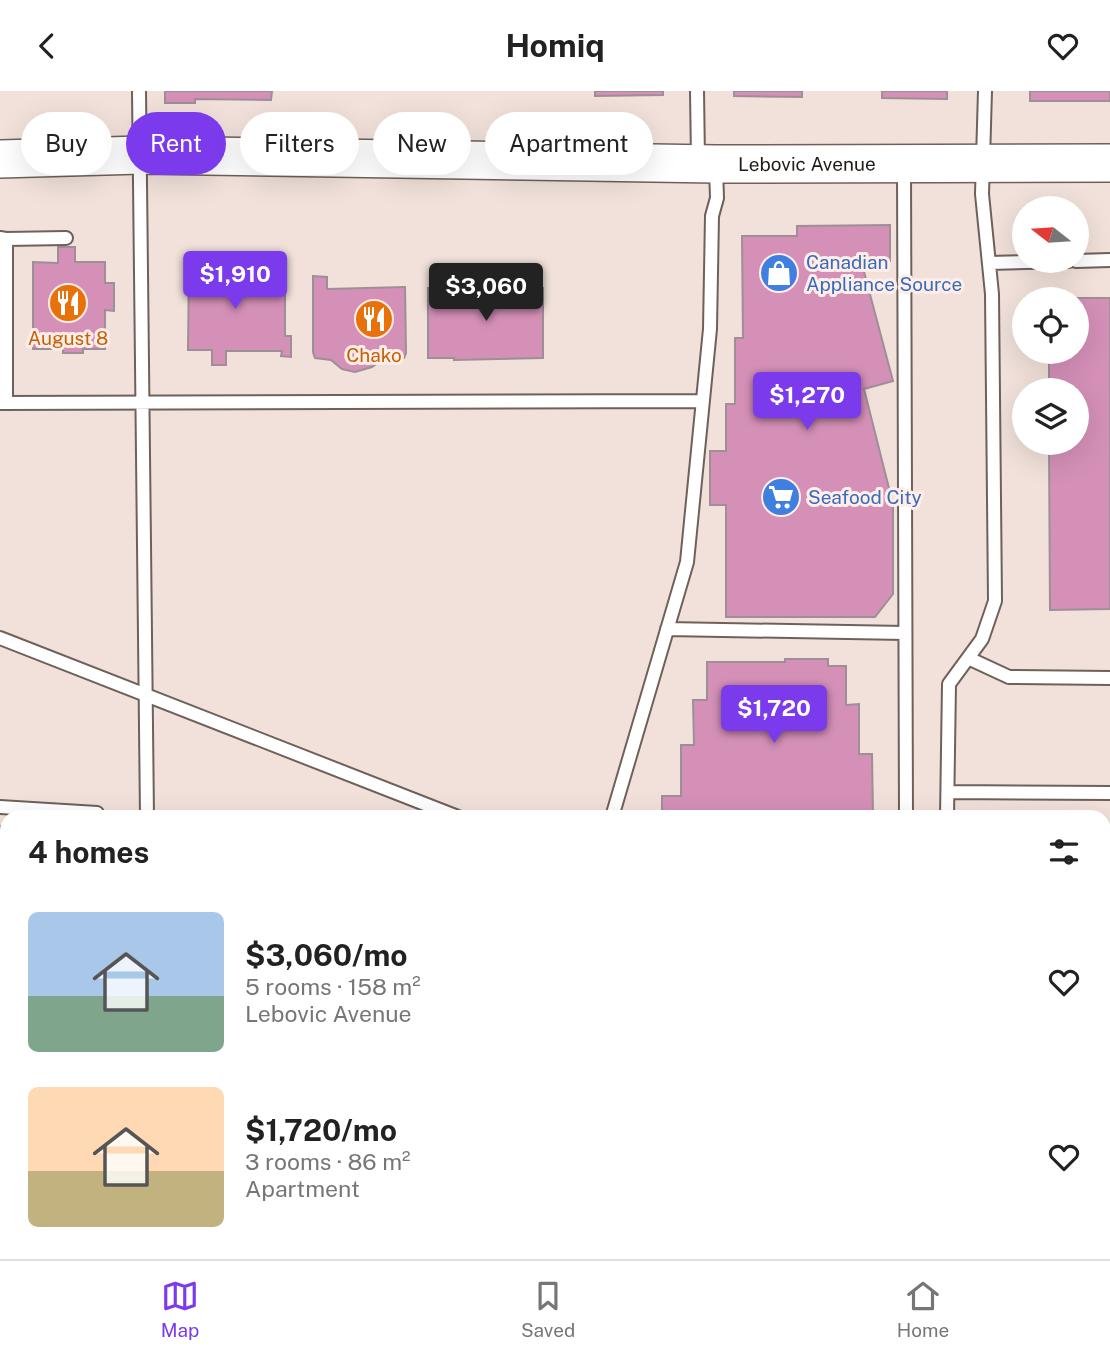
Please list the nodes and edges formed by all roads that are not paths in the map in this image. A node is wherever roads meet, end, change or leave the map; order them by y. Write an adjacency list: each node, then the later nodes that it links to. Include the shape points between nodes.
1 (139, 91): 4 (lane)
2 (697, 91): 11 (lane)
3 (985, 91): 9 (lane)
4 (140, 112)
5 (126, 155): 7 (street, Lebovic Avenue)
6 (226, 156): 11 (street, Lebovic Avenue)
7 (0, 159)
8 (904, 162): 9 (street, Lebovic Avenue); 11 (street, Lebovic Avenue); 23 (lane)
9 (984, 163): 10 (street, Lebovic Avenue); 18 (lane, via 982,194)
10 (1110, 163)
11 (707, 164): 19 (lane, via 717,198 712,216 710,329)
12 (141, 175): 20 (lane)
13 (3, 238): 14 (lane); 21 (lane)
14 (66, 239)
15 (1110, 260): 16 (lane)
16 (1089, 261)
17 (1012, 262): 18 (lane)
18 (989, 263): 25 (lane, via 995,601 982,639)
19 (702, 401): 20 (lane); 22 (lane, via 687,562)
20 (142, 402): 21 (lane); 27 (lane)
21 (3, 403)
22 (667, 629): 23 (lane); 34 (lane)
23 (905, 632): 35 (lane)
24 (0, 638): 27 (lane)
25 (968, 658): 26 (lane, via 1009,677); 28 (lane, via 949,684)
26 (1110, 678)
27 (145, 695): 32 (lane); 33 (lane)
28 (948, 792): 29 (lane); 36 (lane)
29 (1110, 793)
30 (0, 807): 31 (lane)
31 (48, 810)
32 (147, 810)
33 (440, 810)
34 (614, 810)
35 (906, 810)
36 (947, 810)

